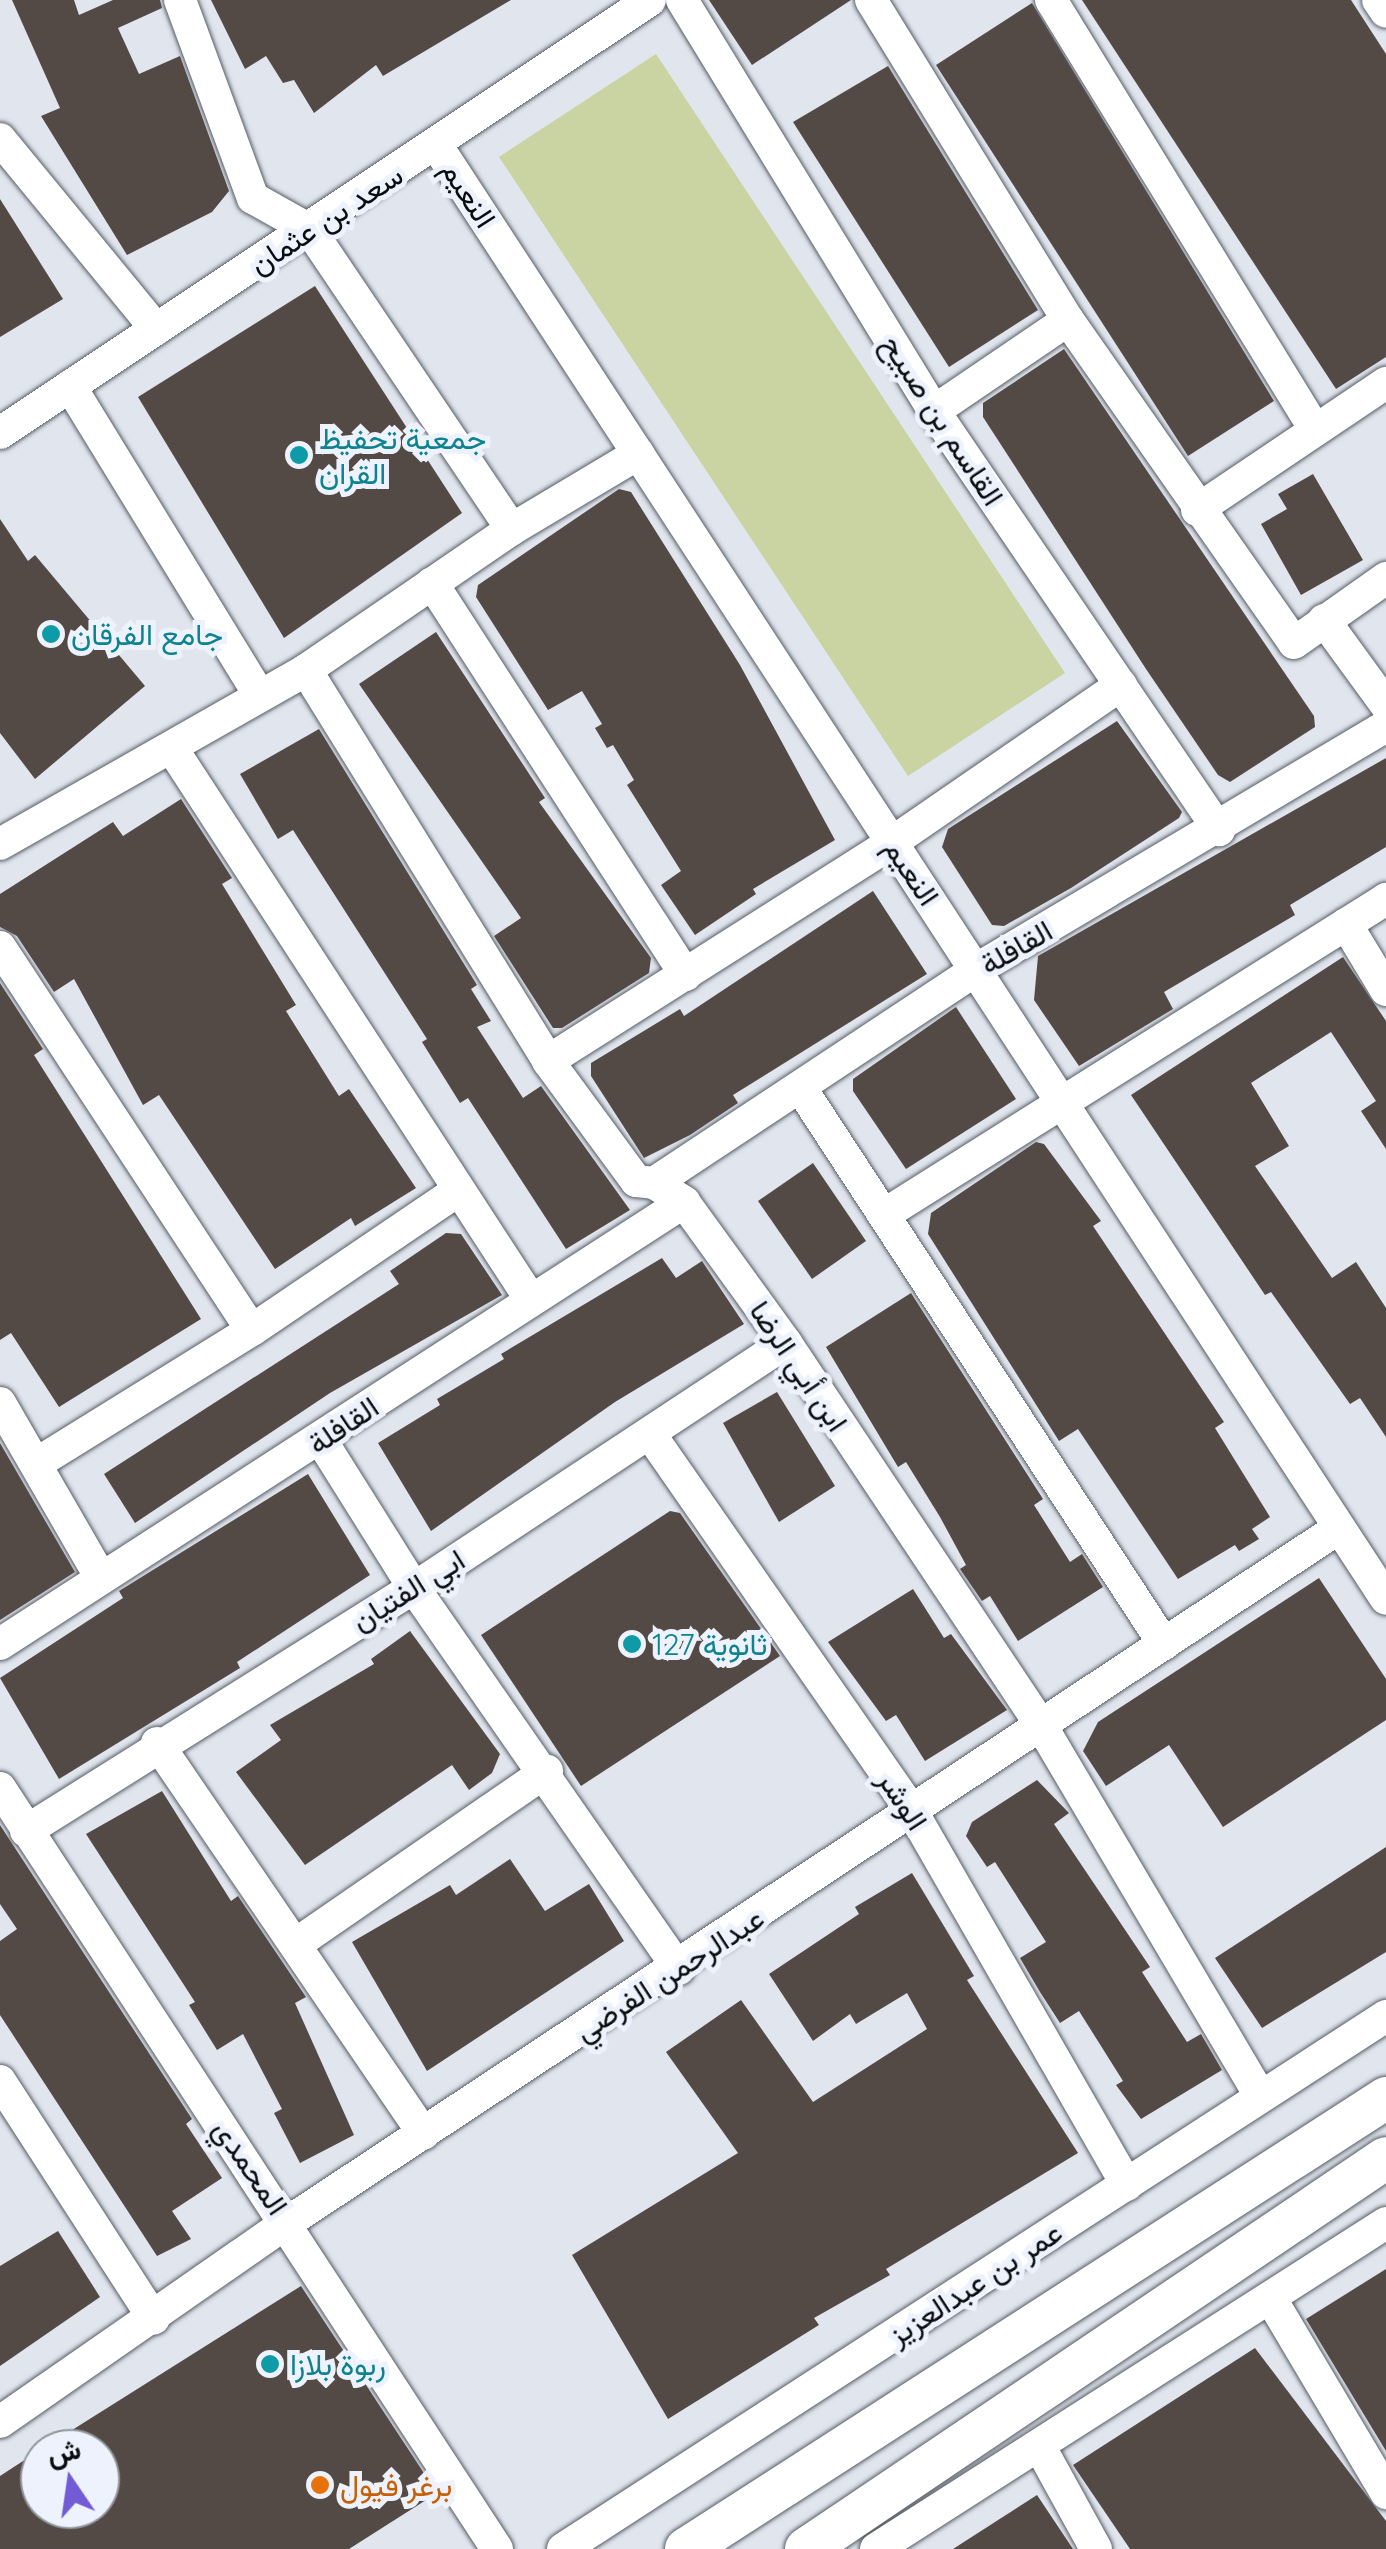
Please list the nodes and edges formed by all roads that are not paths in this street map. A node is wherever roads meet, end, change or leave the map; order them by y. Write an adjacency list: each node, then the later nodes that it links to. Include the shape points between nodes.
1 (180, 0): 10 (street, via 253,198)
2 (650, 0): 9 (street, سعد بن عثمان)
3 (682, 0): 15 (street, القاسم بن صبيح)
4 (871, 0): 11 (street)
5 (1050, 0): 16 (street)
6 (1378, 0): 7 (street)
7 (1386, 12)
8 (0, 139): 12 (street)
9 (437, 146): 10 (street, سعد بن عثمان); 18 (street, النعيم)
10 (310, 230): 12 (street, سعد بن عثمان); 20 (street)
11 (1068, 320): 15 (street); 19 (street)
12 (156, 329): 14 (street, سعد بن عثمان)
13 (1386, 382): 16 (street)
14 (70, 386): 17 (street, سعد بن عثمان); 26 (street)
15 (934, 411): 25 (street, القاسم بن صبيح)
16 (1314, 428): 19 (street)
17 (0, 433)
18 (638, 454): 20 (street); 32 (street, النعيم)
19 (1197, 510): 23 (street, via 1294,644)
20 (512, 530): 22 (street)
21 (1386, 578): 23 (street)
22 (432, 583): 24 (street); 37 (street)
23 (1324, 620): 27 (street)
24 (306, 670): 26 (street); 39 (street, ابن أبي الرضا)
25 (1122, 685): 30 (street, القاسم بن صبيح); 32 (street)
26 (258, 693): 29 (street)
27 (1386, 704)
28 (1386, 726): 30 (street, القافلة)
29 (173, 750): 31 (street); 43 (street)
30 (1219, 830): 36 (street, القافلة)
31 (2, 838)
32 (892, 842): 36 (street, النعيم); 37 (street)
33 (1386, 899): 34 (street)
34 (1346, 924): 38 (street); 41 (street)
35 (0, 946): 47 (street)
36 (978, 969): 40 (street, القافلة); 41 (street, النعيم)
37 (686, 976): 39 (street)
38 (1386, 990)
39 (548, 1062): 42 (street, ابن أبي الرضا, via 636,1182)
40 (802, 1090): 42 (street, القافلة); 45 (street)
41 (1064, 1105): 45 (street); 53 (street, النعيم)
42 (654, 1183): 44 (street, ابن أبي الرضا)
43 (457, 1191): 46 (street); 47 (street)
44 (684, 1202): 46 (street, القافلة); 48 (street, ابن أبي الرضا)
45 (884, 1214): 58 (street)
46 (531, 1300): 51 (street, القافلة)
47 (252, 1330): 52 (street)
48 (786, 1343): 50 (street, ابي الفتيان); 59 (street, ابن أبي الرضا)
49 (0, 1403): 52 (street)
50 (650, 1434): 55 (street, ابي الفتيان); 63 (street, الوشر)
51 (320, 1440): 54 (street, القافلة); 55 (street)
52 (39, 1462): 54 (street)
53 (1339, 1528): 56 (street, النعيم); 58 (street, عبدالرحمن الفرضي)
54 (100, 1576): 57 (street, القافلة)
55 (414, 1588): 60 (street, ابي الفتيان); 61 (street)
56 (1384, 1590)
57 (0, 1644)
58 (1164, 1644): 59 (street, عبدالرحمن الفرضي)
59 (1042, 1727): 63 (street, عبدالرحمن الفرضي); 69 (street, ابن أبي الرضا)
60 (157, 1743): 64 (street, ابي الفتيان); 65 (street)
61 (547, 1771): 65 (street); 66 (street)
62 (0, 1788): 64 (street, المحمدي)
63 (914, 1813): 66 (street, عبدالرحمن الفرضي); 73 (street, الوشر)
64 (26, 1830): 74 (street, المحمدي)
65 (296, 1944): 71 (street)
66 (678, 1969): 71 (street, عبدالرحمن الفرضي)
67 (1386, 2016): 69 (street, عمر بن عبدالعزيز)
68 (0, 2081): 77 (street)
69 (1260, 2095): 73 (street, عمر بن عبدالعزيز)
70 (1386, 2098): 84 (main road)
71 (424, 2134): 74 (street, عبدالرحمن الفرضي)
72 (1386, 2158): 85 (main road)
73 (1127, 2185): 83 (street, عمر بن عبدالعزيز)
74 (288, 2222): 77 (street, عبدالرحمن الفرضي); 82 (street, المحمدي)
75 (1384, 2228): 76 (street)
76 (1271, 2299): 79 (street); 80 (street)
77 (154, 2319): 78 (street, عبدالرحمن الفرضي)
78 (0, 2422)
79 (1040, 2447): 81 (street); 88 (street)
80 (1386, 2493)
81 (953, 2502): 86 (street); 87 (street)
82 (497, 2549)
83 (563, 2549)
84 (686, 2549)
85 (806, 2549)
86 (876, 2549)
87 (899, 2549)
88 (1096, 2549)

